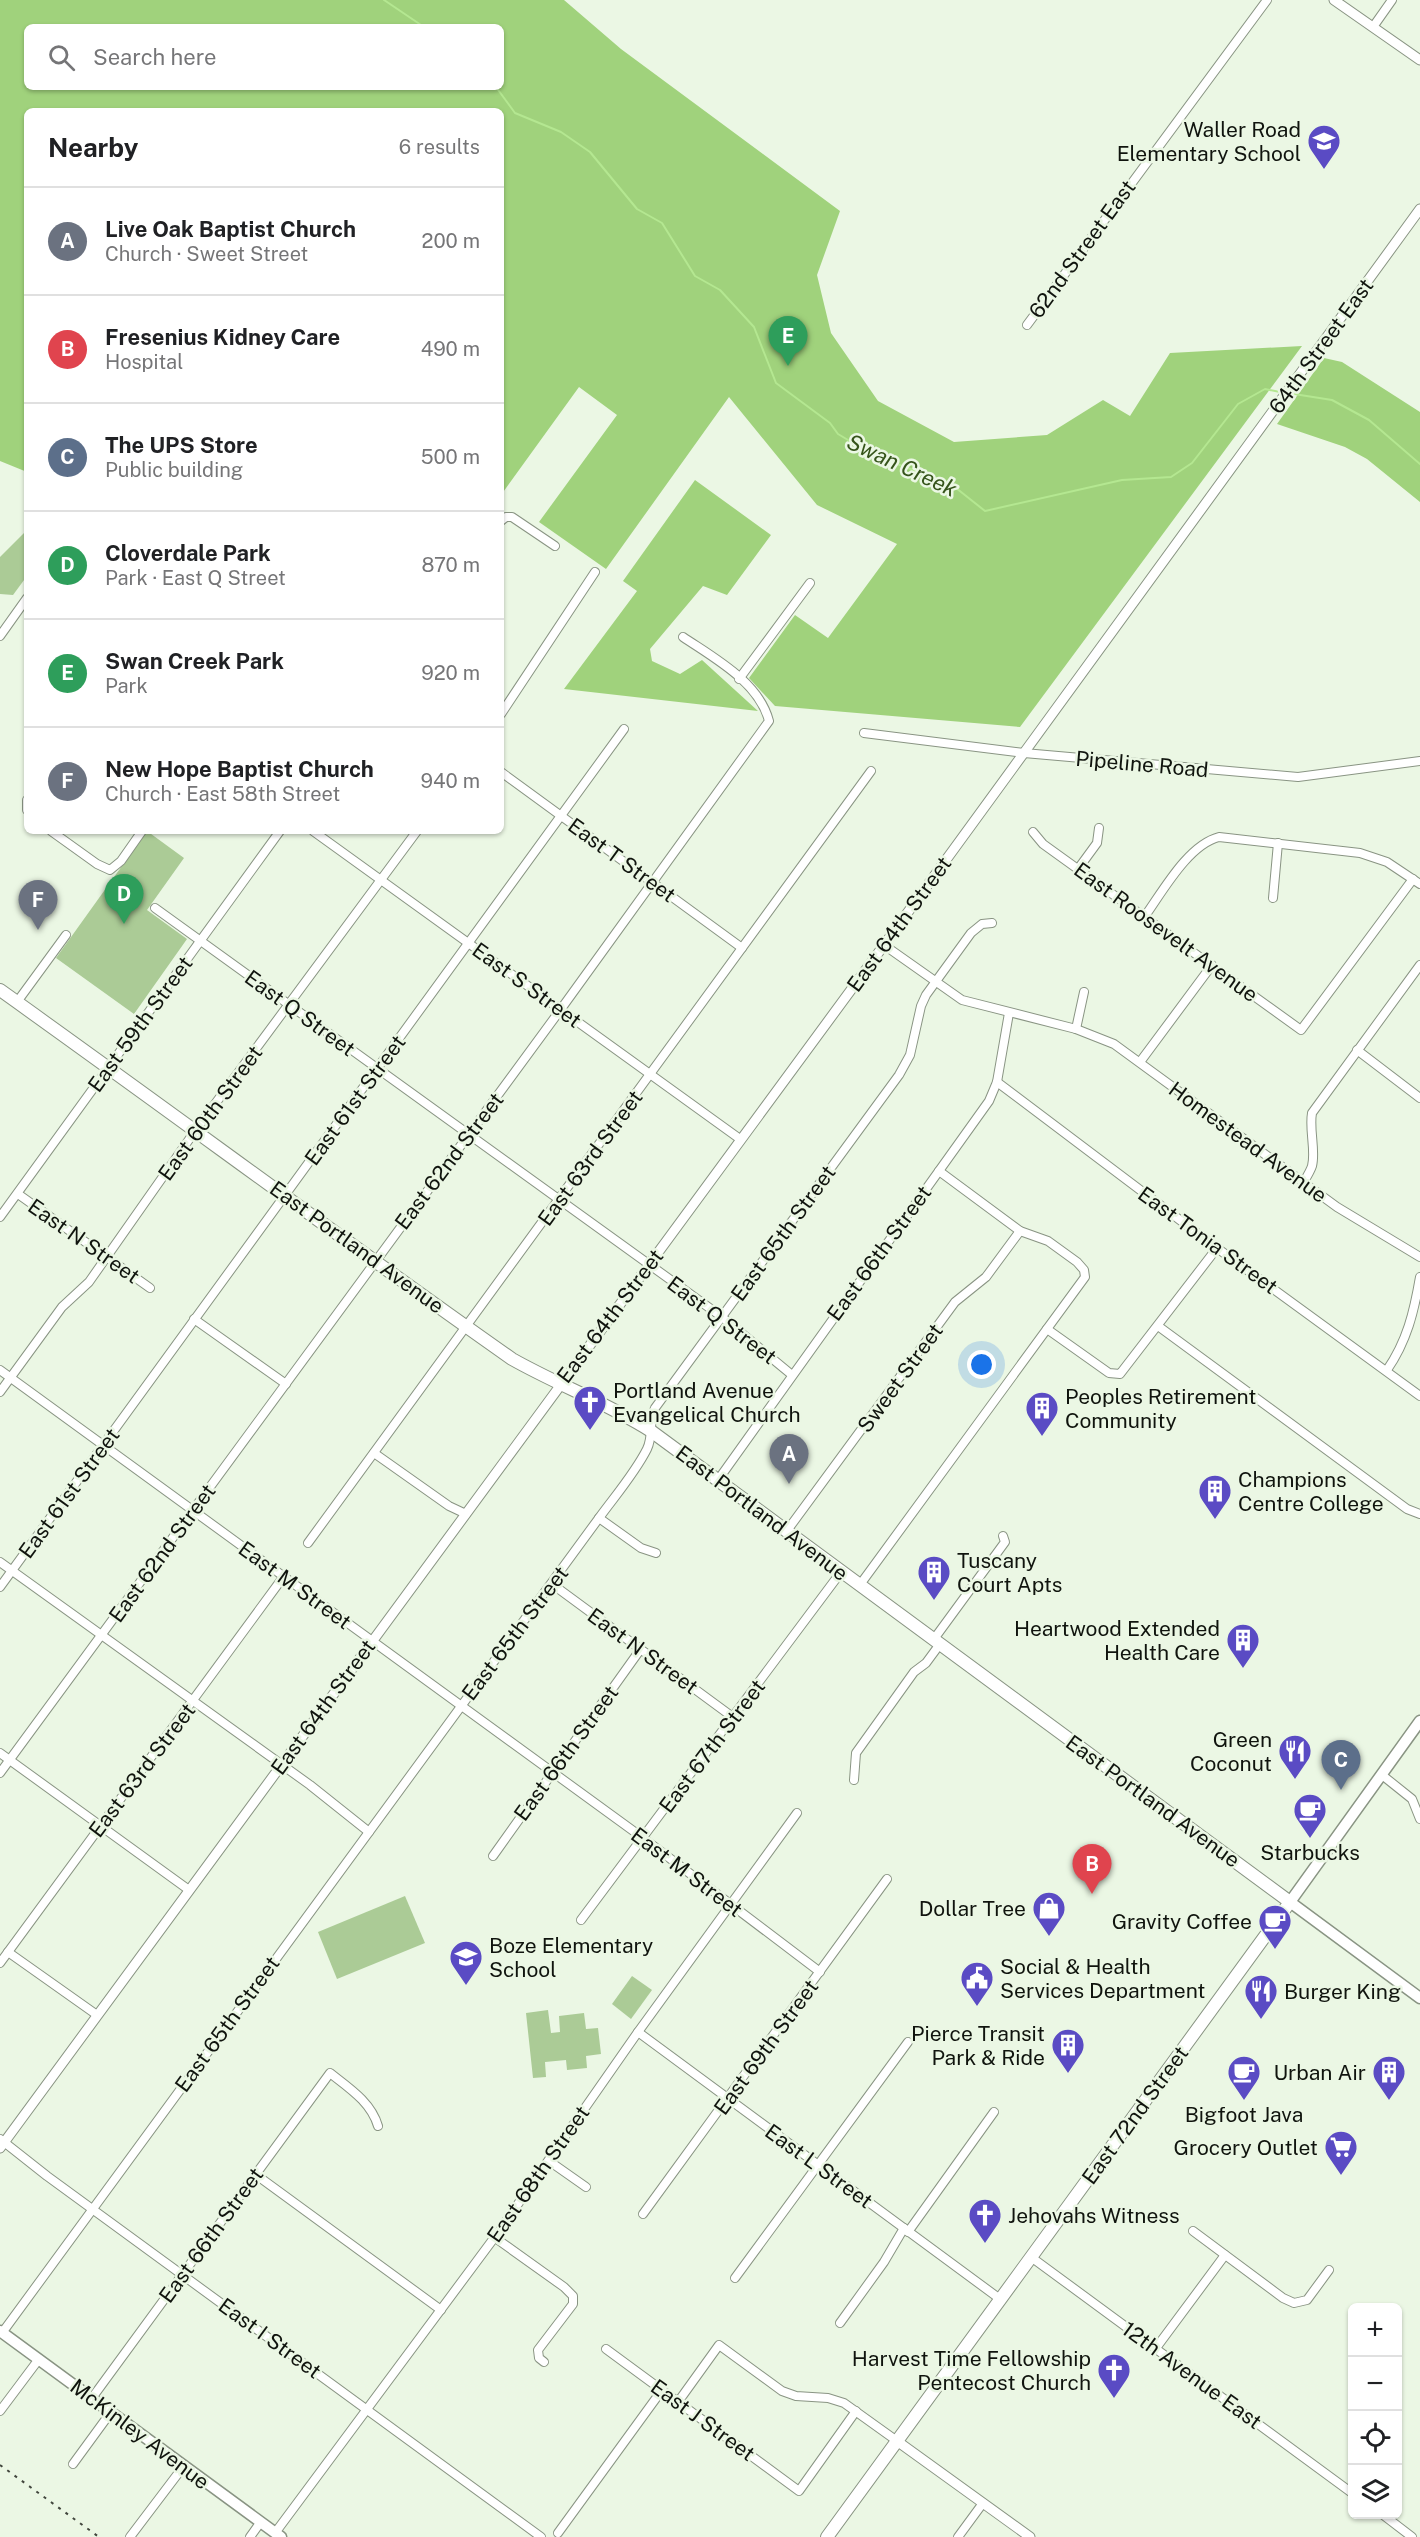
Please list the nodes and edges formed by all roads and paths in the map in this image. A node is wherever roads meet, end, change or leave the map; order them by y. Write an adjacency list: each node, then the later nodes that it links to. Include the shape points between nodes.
1 (1267, 0): 7 (street, 62nd Street East)
2 (1334, 0): 4 (street)
3 (1392, 0): 4 (street)
4 (1373, 27): 5 (street)
5 (1420, 60)
6 (1420, 209): 8 (street, 64th Street East)
7 (1027, 325)
8 (1221, 483): 20 (street, East 64th Street)
9 (504, 519): 10 (street, via 511,517)
10 (555, 546)
11 (595, 572): 17 (street)
12 (810, 583): 16 (street)
13 (24, 602): 14 (street)
14 (0, 636)
15 (683, 636): 16 (street)
16 (740, 679): 36 (street, East 62nd Street, via 758,696 769,721)
17 (504, 709)
18 (624, 729): 24 (street, East 61st Street)
19 (864, 733): 20 (street, Pipeline Road)
20 (1024, 753): 21 (street, Pipeline Road, via 1298,777); 45 (street, East 64th Street)
21 (1420, 761)
22 (871, 771): 46 (street, East 63rd Street)
23 (504, 774): 24 (street, East T Street)
24 (562, 816): 36 (street, East T Street); 44 (street, East 61st Street)
25 (1099, 828): 33 (street, via 1097,843)
26 (1033, 832): 33 (street, East Roosevelt Avenue, via 1042,844)
27 (55, 834): 28 (street, via 110,870 122,861)
28 (140, 834)
29 (278, 834): 43 (street, East 59th Street)
30 (317, 834): 35 (street, East S Street)
31 (415, 834): 35 (street, East 60th Street)
32 (1278, 843): 34 (street, via 1370,855); 38 (street); 40 (street, via 1230,837 1211,839 1188,858)
33 (1078, 869): 40 (street, East Roosevelt Avenue)
34 (1413, 879): 37 (street); 47 (street, East Roosevelt Avenue, via 1301,1030)
35 (381, 880): 44 (street, East S Street); 53 (street, East 60th Street)
36 (653, 882): 46 (street, East T Street); 54 (street, East 62nd Street)
37 (1420, 884)
38 (1273, 898)
39 (155, 908): 43 (street, East Q Street)
40 (1145, 916): 47 (street, East Roosevelt Avenue)
41 (992, 923): 49 (street, East 65th Street, via 982,924 971,933)
42 (66, 935): 52 (street)
43 (201, 941): 53 (street, East Q Street); 59 (street, East 59th Street)
44 (469, 944): 54 (street, East S Street); 60 (street, East 61st Street)
45 (884, 945): 49 (street, Homestead Avenue); 66 (street, East 64th Street)
46 (742, 948): 61 (street, East 63rd Street)
47 (1212, 965): 58 (street)
48 (1420, 966): 57 (street)
49 (936, 982): 55 (street, Homestead Avenue, via 962,1000); 81 (street, East 65th Street, via 921,1006 913,1045 899,1075)
50 (0, 990): 52 (main road, East Portland Avenue)
51 (1084, 992): 56 (street)
52 (17, 1002): 59 (main road, East Portland Avenue)
53 (290, 1006): 60 (street, East Q Street); 64 (street, East 60th Street)
54 (561, 1010): 61 (street, East S Street); 65 (street, East 62nd Street)
55 (1009, 1013): 56 (street, Homestead Avenue); 62 (street, East 66th Street)
56 (1076, 1029): 58 (street, Homestead Avenue, via 1114,1044)
57 (1356, 1050): 63 (street); 68 (street, via 1312,1113 1312,1166)
58 (1140, 1062): 68 (street, Homestead Avenue)
59 (107, 1068): 64 (main road, East Portland Avenue); 69 (street, East 59th Street)
60 (378, 1070): 65 (street, East Q Street); 70 (street, East 61st Street)
61 (651, 1074): 66 (street, East S Street); 71 (street, East 63rd Street)
62 (997, 1082): 67 (street, East 66th Street, via 989,1101); 74 (street, East Tonia Street)
63 (1420, 1098)
64 (195, 1131): 70 (main road, East Portland Avenue); 75 (street, East 60th Street)
65 (469, 1135): 71 (street, East Q Street); 77 (street, East 62nd Street)
66 (740, 1139): 78 (street, East 64th Street)
67 (939, 1171): 73 (street); 88 (street, East 66th Street)
68 (1303, 1183): 76 (street, Homestead Avenue, via 1359,1222)
69 (18, 1194): 72 (street, East 59th Street); 75 (street, East N Street)
70 (285, 1194): 77 (main road, East Portland Avenue); 82 (street, East 61st Street)
71 (560, 1200): 78 (street, East Q Street); 83 (street, East 63rd Street)
72 (0, 1217)
73 (1020, 1231): 85 (street, via 1048,1241 1084,1270 1085,1277); 102 (street, Sweet Street, via 986,1276 956,1302)
74 (1217, 1248): 84 (street); 87 (street, East Tonia Street)
75 (107, 1257): 80 (street, East N Street); 89 (street, East 60th Street, via 89,1282 62,1308)
76 (1420, 1257)
77 (375, 1260): 83 (main road, East Portland Avenue); 90 (street, East 62nd Street)
78 (648, 1265): 81 (street, East Q Street); 91 (street, East 64th Street)
79 (1420, 1277): 87 (street, via 1407,1335)
80 (150, 1288)
81 (722, 1317): 88 (street, East Q Street); 94 (street, East 65th Street, via 655,1408)
82 (194, 1319): 90 (street); 95 (street, East 61st Street)
83 (465, 1326): 91 (main road, East Portland Avenue, via 512,1359); 96 (street, East 63rd Street)
84 (1158, 1326): 85 (street, via 1124,1371 1116,1375); 100 (street, via 1407,1509)
85 (1047, 1329): 111 (street)
86 (0, 1370): 89 (street, East M Street)
87 (1387, 1370): 93 (street, East Tonia Street)
88 (792, 1375): 97 (street, East 66th Street)
89 (10, 1378): 92 (street, East 60th Street); 95 (street, East M Street)
90 (286, 1384): 98 (street, East 62nd Street)
91 (559, 1384): 94 (main road, East Portland Avenue, via 617,1410); 99 (street, East 64th Street)
92 (0, 1392)
93 (1420, 1396)
94 (651, 1431): 97 (main road, East Portland Avenue); 101 (street, East 65th Street, via 647,1449)
95 (103, 1446): 98 (street, East M Street); 107 (street, East 61st Street)
96 (374, 1453): 99 (street); 104 (street, East 63rd Street)
97 (718, 1479): 102 (main road, East Portland Avenue)
98 (193, 1511): 109 (street, East M Street); 113 (street, East 62nd Street)
99 (466, 1514): 114 (street, East 64th Street)
100 (1420, 1514)
101 (599, 1518): 105 (street, via 641,1548); 110 (street, East 65th Street)
102 (786, 1532): 108 (main road, East Portland Avenue)
103 (1003, 1536): 115 (street, via 1005,1542)
104 (308, 1543)
105 (656, 1553)
106 (0, 1562): 107 (street)
107 (12, 1571): 112 (street, East 61st Street); 113 (street)
108 (842, 1572): 111 (main road, East Portland Avenue); 119 (street, East 67th Street)
109 (284, 1576): 114 (street, East M Street); 117 (street, East 63rd Street)
110 (552, 1584): 116 (street, East N Street); 118 (street, East 65th Street)
111 (859, 1586): 115 (main road, East Portland Avenue)
112 (0, 1587)
113 (102, 1636): 117 (street); 122 (street, East 62nd Street)
114 (372, 1641): 118 (street, East M Street); 123 (street, East 64th Street)
115 (937, 1642): 127 (street, via 926,1664 914,1672 856,1753); 136 (main road, East Portland Avenue)
116 (640, 1650): 119 (street, East N Street); 124 (street, East 66th Street)
117 (193, 1701): 123 (street); 130 (street, East 63rd Street)
118 (460, 1706): 124 (street, East M Street); 131 (street, East 65th Street)
119 (734, 1718): 132 (street, East 67th Street)
120 (1418, 1728): 126 (main road, East 72nd Street)
121 (0, 1752): 122 (street)
122 (10, 1760): 125 (street, East 62nd Street); 130 (street)
123 (280, 1766): 131 (street); 135 (street, East 64th Street)
124 (552, 1772): 132 (street, East M Street); 133 (street, East 66th Street)
125 (0, 1773)
126 (1382, 1775): 129 (street, via 1412,1799); 136 (main road, East 72nd Street)
127 (854, 1780)
128 (797, 1814): 137 (street, East 68th Street)
129 (1420, 1820)
130 (100, 1826): 135 (street); 139 (street, East 63rd Street)
131 (369, 1832): 154 (street, East 65th Street)
132 (643, 1838): 137 (street, East M Street); 138 (street, East 67th Street)
133 (493, 1856)
134 (887, 1879): 141 (street, East 69th Street)
135 (189, 1890): 143 (street, East 64th Street)
136 (1290, 1902): 142 (main road, East Portland Avenue); 160 (main road, East 72nd Street)
137 (733, 1905): 141 (street, East M Street); 144 (street, East 68th Street)
138 (581, 1920)
139 (8, 1952): 140 (street, East 63rd Street); 143 (street)
140 (0, 1963)
141 (820, 1972): 146 (street, East 69th Street)
142 (1420, 1998)
143 (97, 2015): 149 (street, East 64th Street)
144 (638, 2032): 146 (street, East L Street); 150 (street, East 68th Street)
145 (908, 2042): 151 (street)
146 (728, 2099): 151 (street, East L Street); 155 (street, East 69th Street)
147 (994, 2112): 156 (street)
148 (378, 2126): 152 (street, East 66th Street, via 366,2104 330,2073)
149 (2, 2143): 154 (street, East I Street)
150 (549, 2161): 153 (street); 158 (street, East 68th Street)
151 (818, 2166): 156 (street, East L Street); 163 (street)
152 (255, 2174): 162 (street, East 66th Street); 165 (street)
153 (586, 2187)
154 (91, 2208): 162 (street, East I Street); 167 (street, East 65th Street)
155 (643, 2214)
156 (906, 2230): 164 (street, East L Street); 166 (street)
157 (1193, 2231): 159 (street)
158 (494, 2237): 165 (street, East 68th Street); 171 (street, via 573,2296 573,2304 538,2350)
159 (1225, 2255): 161 (street, via 1294,2303 1307,2300); 168 (street)
160 (1031, 2257): 164 (main road, East 72nd Street); 168 (street, 12th Avenue East)
161 (1329, 2270)
162 (181, 2274): 173 (street, East 66th Street); 175 (street, East I Street)
163 (735, 2278)
164 (1000, 2299): 179 (main road, East 72nd Street)
165 (441, 2310): 175 (street, East 68th Street)
166 (840, 2323)
167 (1, 2332): 170 (main road, McKinley Avenue)
168 (1156, 2348): 182 (street, 12th Avenue East)
169 (606, 2349): 172 (street, East J Street)
170 (39, 2359): 173 (main road, McKinley Avenue); 176 (street)
171 (544, 2362)
172 (662, 2390): 174 (street, East J Street); 186 (street)
173 (92, 2398): 178 (main road, McKinley Avenue)
174 (678, 2402): 177 (street, via 719,2345 782,2391 836,2400); 177 (street, East J Street, via 799,2491)
175 (367, 2409): 187 (street, East 68th Street); 190 (street, East I Street)
176 (0, 2411)
177 (856, 2411): 179 (street)
178 (111, 2412): 180 (street); 181 (main road, McKinley Avenue)
179 (897, 2441): 183 (street); 191 (main road, East 72nd Street)
180 (73, 2464)
181 (183, 2466): 185 (main road, McKinley Avenue); 188 (street)
182 (1348, 2489)
183 (983, 2503): 192 (street); 193 (street)
184 (1389, 2519): 194 (street)
185 (260, 2523): 187 (main road, McKinley Avenue); 189 (street)
186 (558, 2533)
187 (278, 2535)
188 (130, 2537)
189 (250, 2537)
190 (541, 2537)
191 (827, 2537)
192 (958, 2537)
193 (1030, 2537)
194 (1412, 2537)

